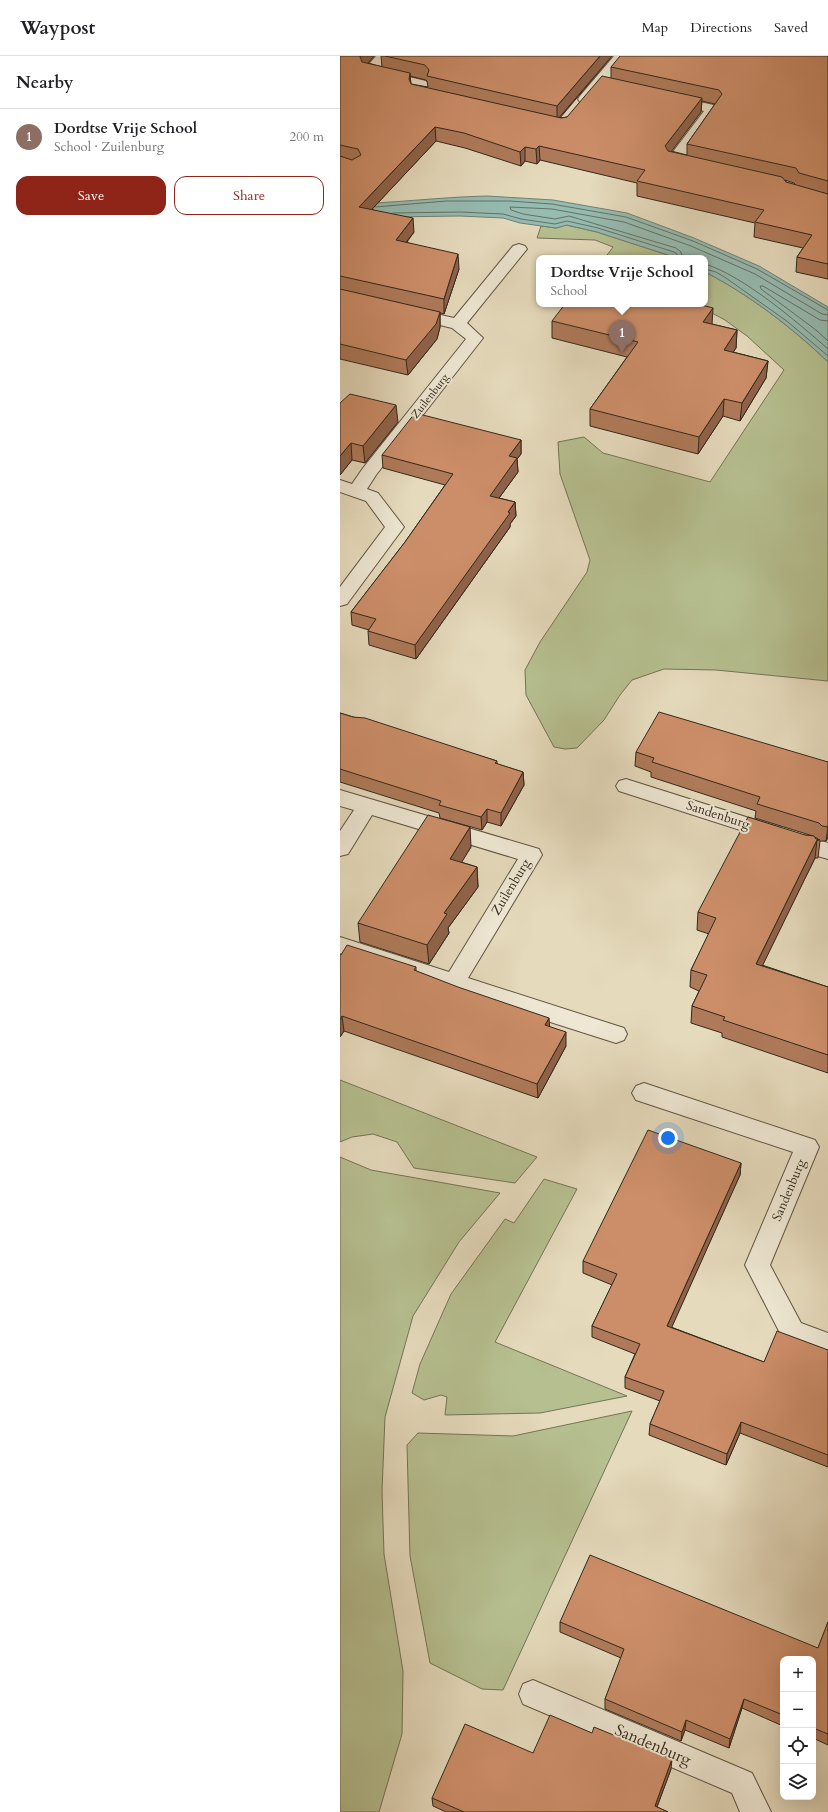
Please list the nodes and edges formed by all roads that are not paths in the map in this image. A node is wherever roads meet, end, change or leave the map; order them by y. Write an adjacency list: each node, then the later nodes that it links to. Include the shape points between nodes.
1 (384, 56): 6 (street, via 369,72 421,84 418,94)
2 (622, 56): 3 (street)
3 (598, 84): 4 (street); 7 (street)
4 (613, 87)
5 (659, 97): 8 (street, via 713,109 674,161)
6 (450, 101)
7 (575, 110)
8 (705, 168)
9 (519, 249): 11 (street)
10 (392, 308): 11 (street, Zuilenburg)
11 (458, 324): 12 (street, Zuilenburg, via 476,338 369,472)
12 (348, 488): 13 (street, Zuilenburg, via 372,497 395,527)
13 (340, 600)
14 (626, 786): 17 (street, Sandenburg)
15 (340, 798): 16 (street, Zuilenburg)
16 (367, 807): 18 (street); 20 (street, Zuilenburg, via 531,856)
17 (812, 845)
18 (340, 848)
19 (340, 946): 20 (street)
20 (454, 983): 21 (street)
21 (616, 1034)
22 (644, 1093): 23 (street, Sandenburg, via 808,1147 757,1265 792,1331)
23 (828, 1345)
24 (533, 1694): 25 (street, Sandenburg, via 742,1783)
25 (756, 1812)

